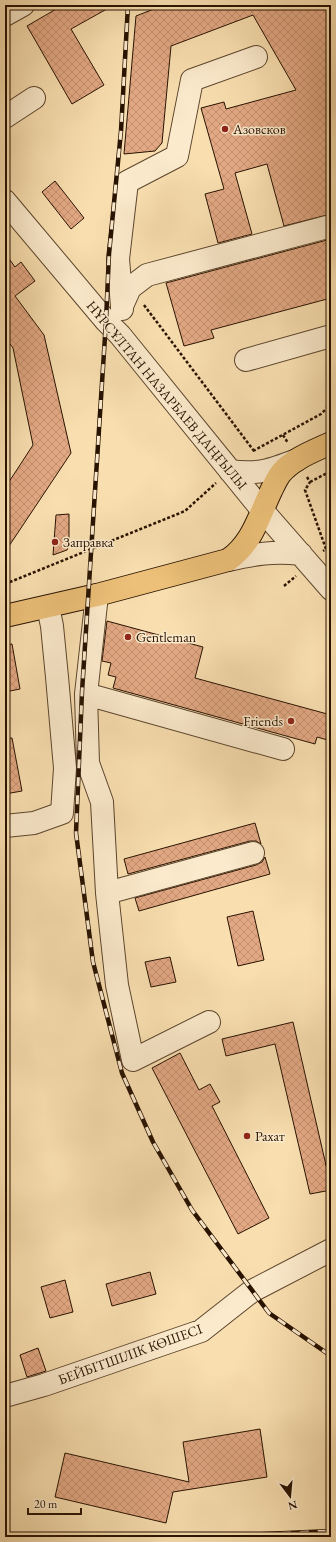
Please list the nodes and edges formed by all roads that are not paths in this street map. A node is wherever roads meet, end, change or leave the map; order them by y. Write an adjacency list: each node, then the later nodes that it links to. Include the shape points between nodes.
1 (23, 5): 2 (street)
2 (5, 15)
3 (256, 57): 8 (street, via 192,80 177,156 127,182 118,259)
4 (34, 98): 5 (street)
5 (5, 117)
6 (8, 212): 9 (street, НҰРСҰЛТАН НАЗАРБАЕВ ДАҢҒЫЛЫ)
7 (331, 226): 8 (street, via 148,275)
8 (126, 297): 9 (street)
9 (120, 335): 14 (street, НҰРСҰЛТАН НАЗАРБАЕВ ДАҢҒЫЛЫ)
10 (331, 336): 11 (street)
11 (246, 360)
12 (331, 443): 13 (main road)
13 (297, 460): 14 (street, via 256,473); 15 (main road, via 280,474)
14 (230, 471): 15 (street, НҰРСҰЛТАН НАЗАРБАЕВ ДАҢҒЫЛЫ)
15 (262, 510): 16 (street, НҰРСҰЛТАН НАЗАРБАЕВ ДАҢҒЫЛЫ); 17 (main road, via 254,532 237,554)
16 (305, 559): 17 (street, via 283,552 262,553); 18 (street, НҰРСҰЛТАН НАЗАРБАЕВ ДАҢҒЫЛЫ)
17 (228, 560): 19 (main road)
18 (331, 589)
19 (97, 595): 20 (main road); 22 (street)
20 (48, 607): 21 (main road); 24 (street, via 56,662 65,768 62,813 34,822)
21 (5, 616)
22 (86, 694): 23 (street); 26 (street, via 88,763 102,802)
23 (282, 749)
24 (5, 826)
25 (253, 853): 26 (street)
26 (107, 893): 27 (street, via 117,985 133,1060)
27 (209, 1022)
28 (331, 1250): 29 (street, БЕЙБІТШІЛІК КӨШЕСІ, via 252,1291 201,1332)
29 (5, 1396)

